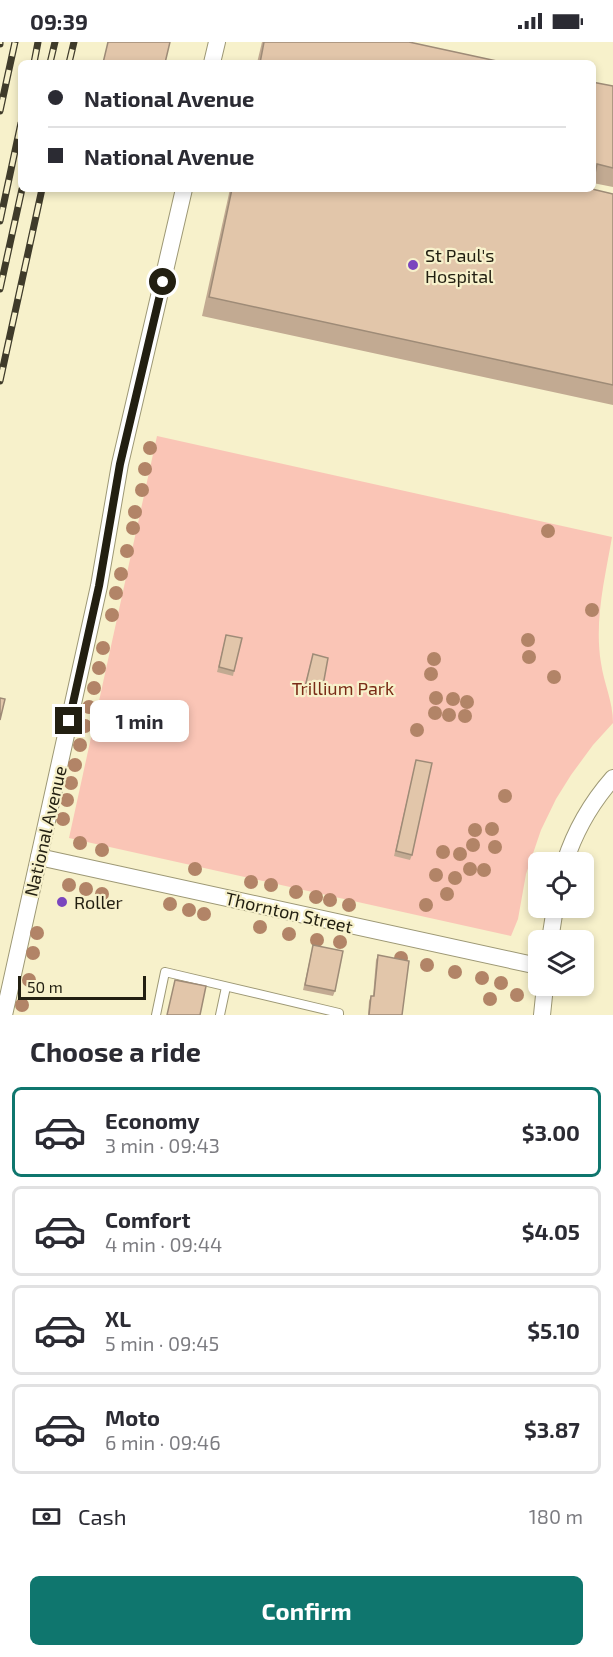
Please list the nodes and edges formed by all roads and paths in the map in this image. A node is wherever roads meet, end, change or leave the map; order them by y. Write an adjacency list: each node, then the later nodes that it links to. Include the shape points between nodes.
1 (217, 42): 2 (street)
2 (213, 60)
3 (183, 192): 6 (street, National Avenue, via 120,464 99,586)
4 (613, 778): 5 (street, via 586,814)
5 (569, 852)
6 (39, 857): 7 (street, Thornton Street); 10 (street, National Avenue)
7 (528, 964)
8 (226, 987): 11 (lane, via 165,972); 12 (lane); 13 (lane)
9 (544, 996): 14 (street)
10 (4, 1015)
11 (156, 1015)
12 (220, 1015)
13 (339, 1015)
14 (542, 1015)

